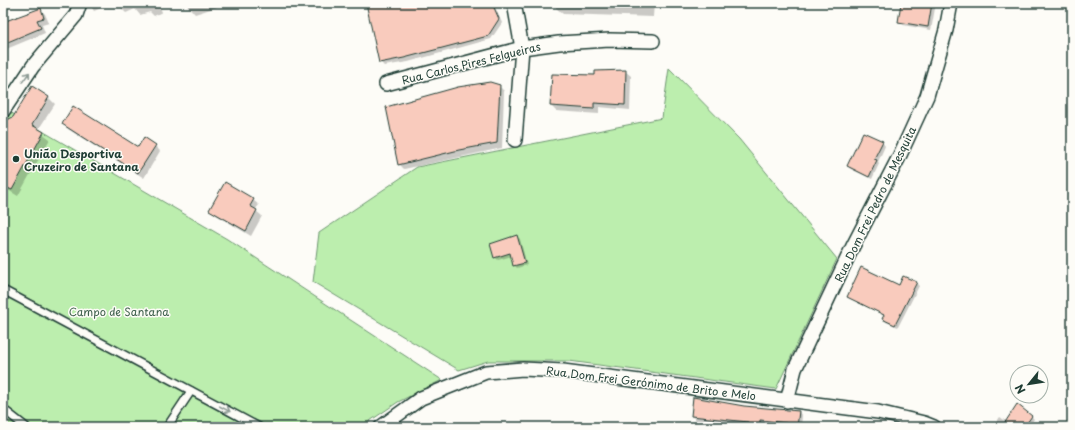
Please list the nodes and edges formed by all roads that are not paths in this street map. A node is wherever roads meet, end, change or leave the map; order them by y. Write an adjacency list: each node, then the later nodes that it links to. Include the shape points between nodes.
1 (80, 3): 7 (street, one-way to 1, via 33,66 76,15)
2 (514, 3): 5 (street)
3 (951, 3): 11 (street, Rua Dom Frei Pedro de Mesquita, via 927,96 795,369)
4 (653, 42): 5 (street, Rua Carlos Pires Felgueiras, via 610,40)
5 (522, 48): 6 (street, Rua Carlos Pires Felgueiras); 8 (street)
6 (386, 84)
7 (3, 109)
8 (515, 140)
9 (3, 290): 10 (lane)
10 (191, 391): 14 (lane); 15 (lane, one-way to 15)
11 (787, 401): 16 (street, Rua Dom Frei Gerónimo de Brito e Melo, via 563,371 523,369 486,372 421,398); 17 (street, Rua Dom Frei Gerónimo de Brito e Melo, via 878,412)
12 (3, 409): 13 (lane)
13 (26, 427)
14 (167, 427)
15 (259, 427)
16 (381, 427)
17 (934, 427)

